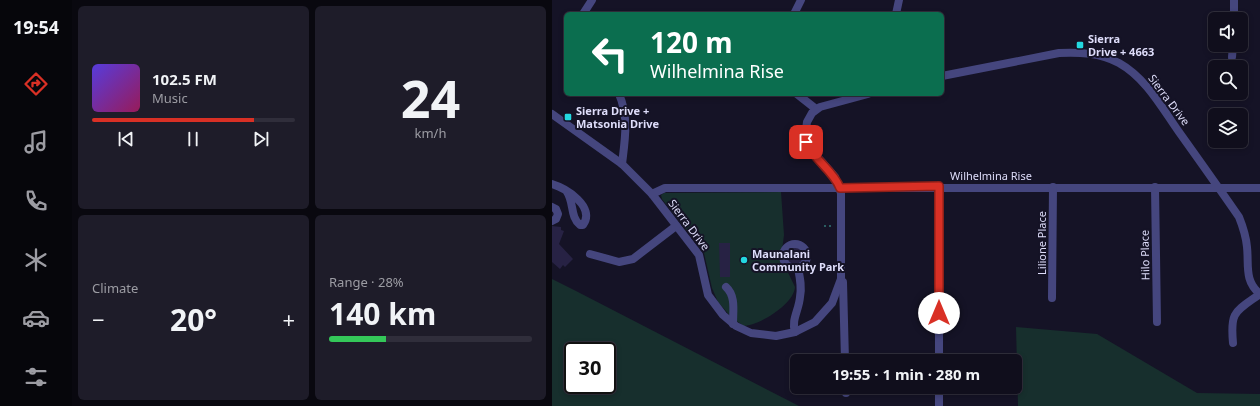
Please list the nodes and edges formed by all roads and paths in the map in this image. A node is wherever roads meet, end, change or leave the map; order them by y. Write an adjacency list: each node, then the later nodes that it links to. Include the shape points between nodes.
1 (592, 0): 5 (street)
2 (801, 0): 6 (street)
3 (899, 0): 7 (street)
4 (1234, 0): 8 (street)
5 (584, 12)
6 (795, 12)
7 (896, 12)
8 (1234, 12)
9 (1232, 52): 10 (street)
10 (1232, 57)
11 (944, 76): 22 (street, Sierra Drive, via 1059,53 1084,52 1113,61 1131,71 1143,82)
12 (620, 96): 17 (street, via 627,128)
13 (800, 96): 15 (street)
14 (859, 96): 15 (street, via 825,104)
15 (816, 109): 23 (street, Sierra Drive, via 807,122 806,142 835,177)
16 (552, 114): 17 (street, Sierra Drive)
17 (622, 164): 26 (street, Sierra Drive)
18 (552, 184): 25 (street)
19 (939, 186): 20 (street, Wilhelmina Rise); 23 (street, Wilhelmina Rise); 43 (street)
20 (1053, 187): 21 (street, Wilhelmina Rise); 37 (street, Lilione Place)
21 (1155, 187): 22 (street, Wilhelmina Rise); 38 (street, Hilo Place)
22 (1219, 187): 24 (street, Wilhelmina Rise); 36 (street, Sierra Drive, via 1245,231 1248,275 1252,286)
23 (840, 188): 26 (street, Wilhelmina Rise, via 665,188); 33 (street, Sierra Drive)
24 (1260, 188)
25 (567, 192)
26 (652, 194): 29 (street, Sierra Drive)
27 (552, 207): 28 (street, via 558,214)
28 (552, 221)
29 (676, 226): 32 (street, via 633,260 619,262); 39 (street, Sierra Drive, via 701,258 704,283 712,302)
30 (824, 226): 31 (path)
31 (837, 226)
32 (590, 254)
33 (842, 262): 40 (street, Sierra Drive, via 839,287 832,303 815,322); 42 (street)
34 (798, 268): 40 (street, via 801,290 794,323)
35 (726, 287): 39 (street, via 733,299)
36 (1260, 294): 41 (street, via 1237,310 1232,318)
37 (1052, 298)
38 (1158, 322)
39 (733, 324): 40 (street, Sierra Drive, via 759,335 776,336)
40 (795, 332)
41 (1233, 343)
42 (845, 354)
43 (939, 354)
44 (939, 394): 45 (street)
45 (940, 406)

